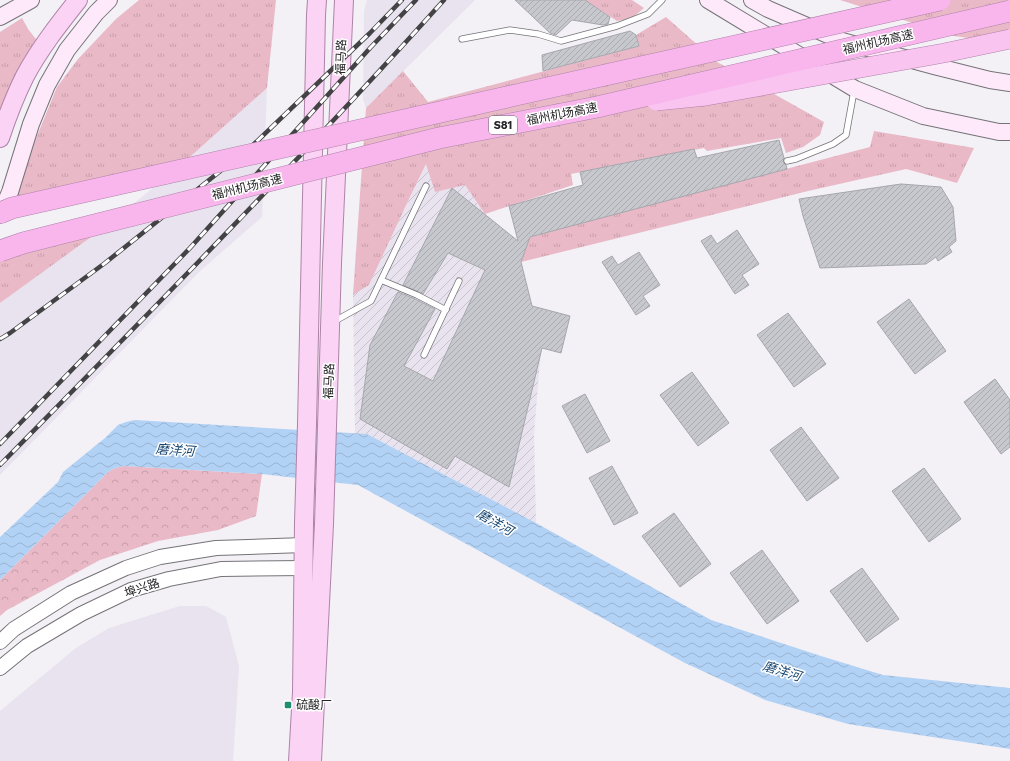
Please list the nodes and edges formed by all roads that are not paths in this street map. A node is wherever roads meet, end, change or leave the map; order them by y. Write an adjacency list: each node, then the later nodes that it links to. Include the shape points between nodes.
1 (31, 0): 11 (main road)
2 (78, 0): 18 (main road, via 50,36 26,75)
3 (109, 0): 21 (main road, via 67,50 47,85 30,124 10,192)
4 (317, 0): 28 (main road, 福马路)
5 (344, 0): 26 (main road, 福马路)
6 (662, 0): 12 (lane, via 648,14 618,26 561,42 538,34 510,30)
7 (708, 0): 15 (main road)
8 (752, 0): 14 (main road, via 842,40 990,80)
9 (940, 0): 21 (highway, S81, bridge, via 28,204)
10 (1010, 11): 16 (highway, 福州机场高速 / S81, bridge)
11 (0, 17)
12 (462, 39)
13 (1010, 39): 16 (highway, bridge, via 706,96)
14 (1010, 82)
15 (855, 89): 17 (main road, via 923,116); 19 (lane, via 846,135 833,144)
16 (597, 107): 22 (highway, 福州机场高速 / S81, bridge, via 439,138 23,243)
17 (1010, 132)
18 (0, 138)
19 (787, 161)
20 (426, 186): 23 (lane)
21 (0, 214)
22 (0, 251)
23 (381, 280): 25 (lane); 26 (lane, via 371,301)
24 (459, 281): 25 (lane)
25 (446, 310): 27 (lane)
26 (331, 323): 33 (main road, 福马路)
27 (424, 355)
28 (304, 545): 29 (main road, 福马路); 30 (street, 埠兴路, via 216,548 160,557 126,568 71,593 14,629)
29 (304, 568): 31 (street, 埠兴路, via 221,569 169,579 131,590 82,614 27,646); 32 (main road, 福马路)
30 (0, 642)
31 (0, 668)
32 (298, 761)
33 (312, 761)

